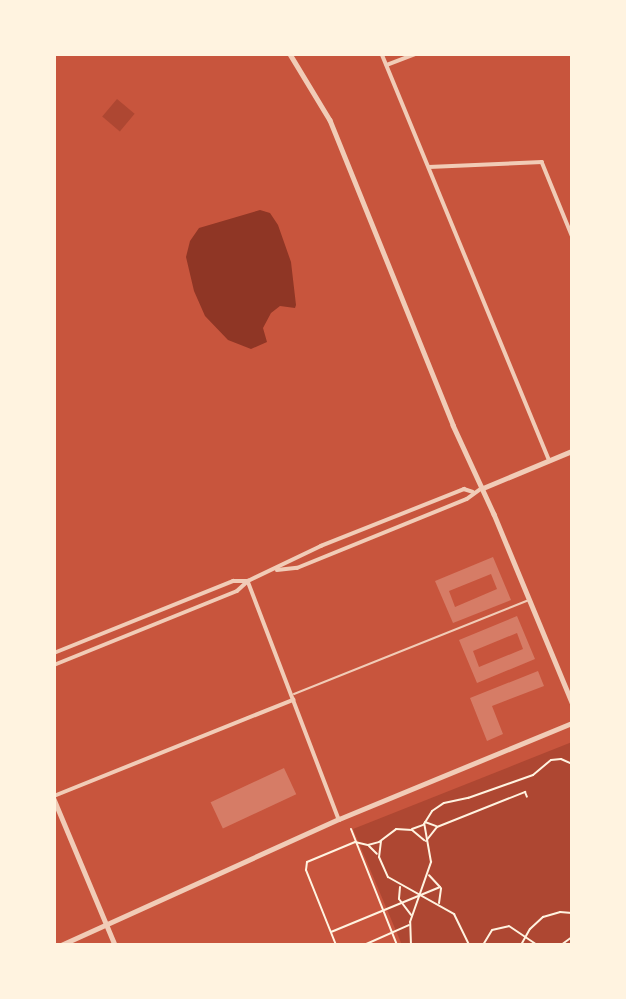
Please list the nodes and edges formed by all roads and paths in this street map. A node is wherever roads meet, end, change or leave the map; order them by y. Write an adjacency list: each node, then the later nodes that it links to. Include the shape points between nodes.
1 (290, 54): 9 (street, via 329,118)
2 (382, 54): 4 (street)
3 (416, 54): 4 (street)
4 (387, 65): 5 (street)
5 (429, 167): 6 (street, via 542,162); 8 (street)
6 (572, 235)
7 (572, 451): 8 (street)
8 (549, 460): 9 (street)
9 (483, 488): 10 (street); 13 (street)
10 (473, 492): 11 (street, via 467,499 297,568); 11 (street, via 464,489 293,558)
11 (275, 570): 12 (street)
12 (248, 581): 14 (street, via 233,581); 15 (street, via 237,591); 16 (street)
13 (530, 600): 16 (lane); 17 (street)
14 (54, 653)
15 (54, 665)
16 (293, 697): 20 (street); 22 (street)
17 (572, 702)
18 (572, 723): 22 (street)
19 (572, 764): 23 (path, via 551,760 533,775 444,803)
20 (54, 797): 41 (street)
21 (527, 797): 24 (path, via 526,792)
22 (339, 819): 41 (street)
23 (425, 823): 24 (path); 26 (path); 29 (path)
24 (437, 827): 29 (path)
25 (351, 829): 28 (path)
26 (412, 830): 27 (path, via 396,829); 29 (path)
27 (382, 840): 30 (path); 31 (path)
28 (355, 842): 30 (path); 38 (path); 43 (path, via 307,862 306,870)
29 (426, 842): 32 (path)
30 (368, 845): 31 (path)
31 (379, 857): 33 (path, via 388,877)
32 (429, 875): 34 (path); 35 (path)
33 (400, 886): 35 (path); 36 (path)
34 (440, 887): 35 (path); 37 (path)
35 (420, 894): 36 (path); 37 (path); 40 (path)
36 (400, 903): 38 (path); 40 (path)
37 (439, 904): 52 (path, via 461,923)
38 (383, 910): 43 (path); 44 (path)
39 (572, 913): 54 (path, via 543,916)
40 (412, 915): 42 (path)
41 (107, 925): 46 (street); 47 (street)
42 (410, 925): 44 (path); 51 (path)
43 (331, 932): 48 (path)
44 (392, 933): 49 (path); 50 (path)
45 (572, 937): 56 (path)
46 (61, 945)
47 (115, 945)
48 (335, 945)
49 (364, 945)
50 (397, 945)
51 (411, 945)
52 (469, 945)
53 (483, 945): 55 (path, via 492,930 509,926)
54 (521, 945)
55 (537, 945)
56 (561, 945)

